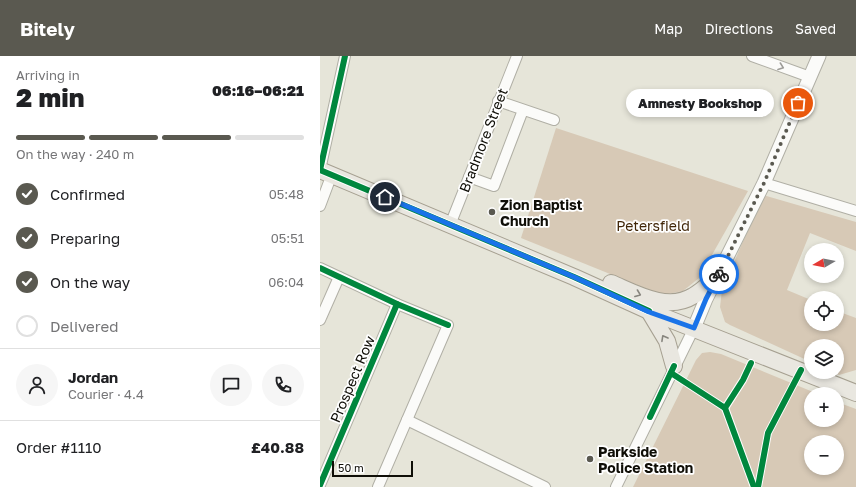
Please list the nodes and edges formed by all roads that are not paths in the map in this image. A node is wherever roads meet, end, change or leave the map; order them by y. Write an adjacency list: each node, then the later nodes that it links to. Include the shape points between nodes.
1 (345, 56): 9 (street)
2 (517, 56): 6 (street, Bradmore Street)
3 (752, 56): 5 (street, one-way to 5)
4 (819, 56): 5 (street)
5 (810, 77): 11 (street)
6 (498, 101): 7 (street); 10 (street, Bradmore Street)
7 (523, 110): 8 (street); 10 (street, via 494,186)
8 (554, 120)
9 (324, 171): 12 (street); 14 (main road)
10 (469, 177): 14 (street, Bradmore Street)
11 (764, 183): 13 (street); 17 (street)
12 (320, 206)
13 (856, 211)
14 (450, 225): 16 (main road)
15 (320, 268): 18 (street)
16 (574, 277): 17 (main road, one-way to 17, via 606,281 662,303 683,301 692,297); 20 (main road)
17 (717, 277): 22 (street)
18 (339, 278): 19 (street); 21 (street)
19 (397, 304): 25 (street, via 448,325); 26 (street, Prospect Row)
20 (649, 312): 22 (main road); 23 (main road, one-way to 20, via 667,341)
21 (320, 320)
22 (694, 328): 23 (street); 24 (main road)
23 (674, 366): 29 (street)
24 (856, 393)
25 (407, 420): 27 (street); 28 (street)
26 (320, 485)
27 (378, 487)
28 (545, 487)
29 (616, 487)

